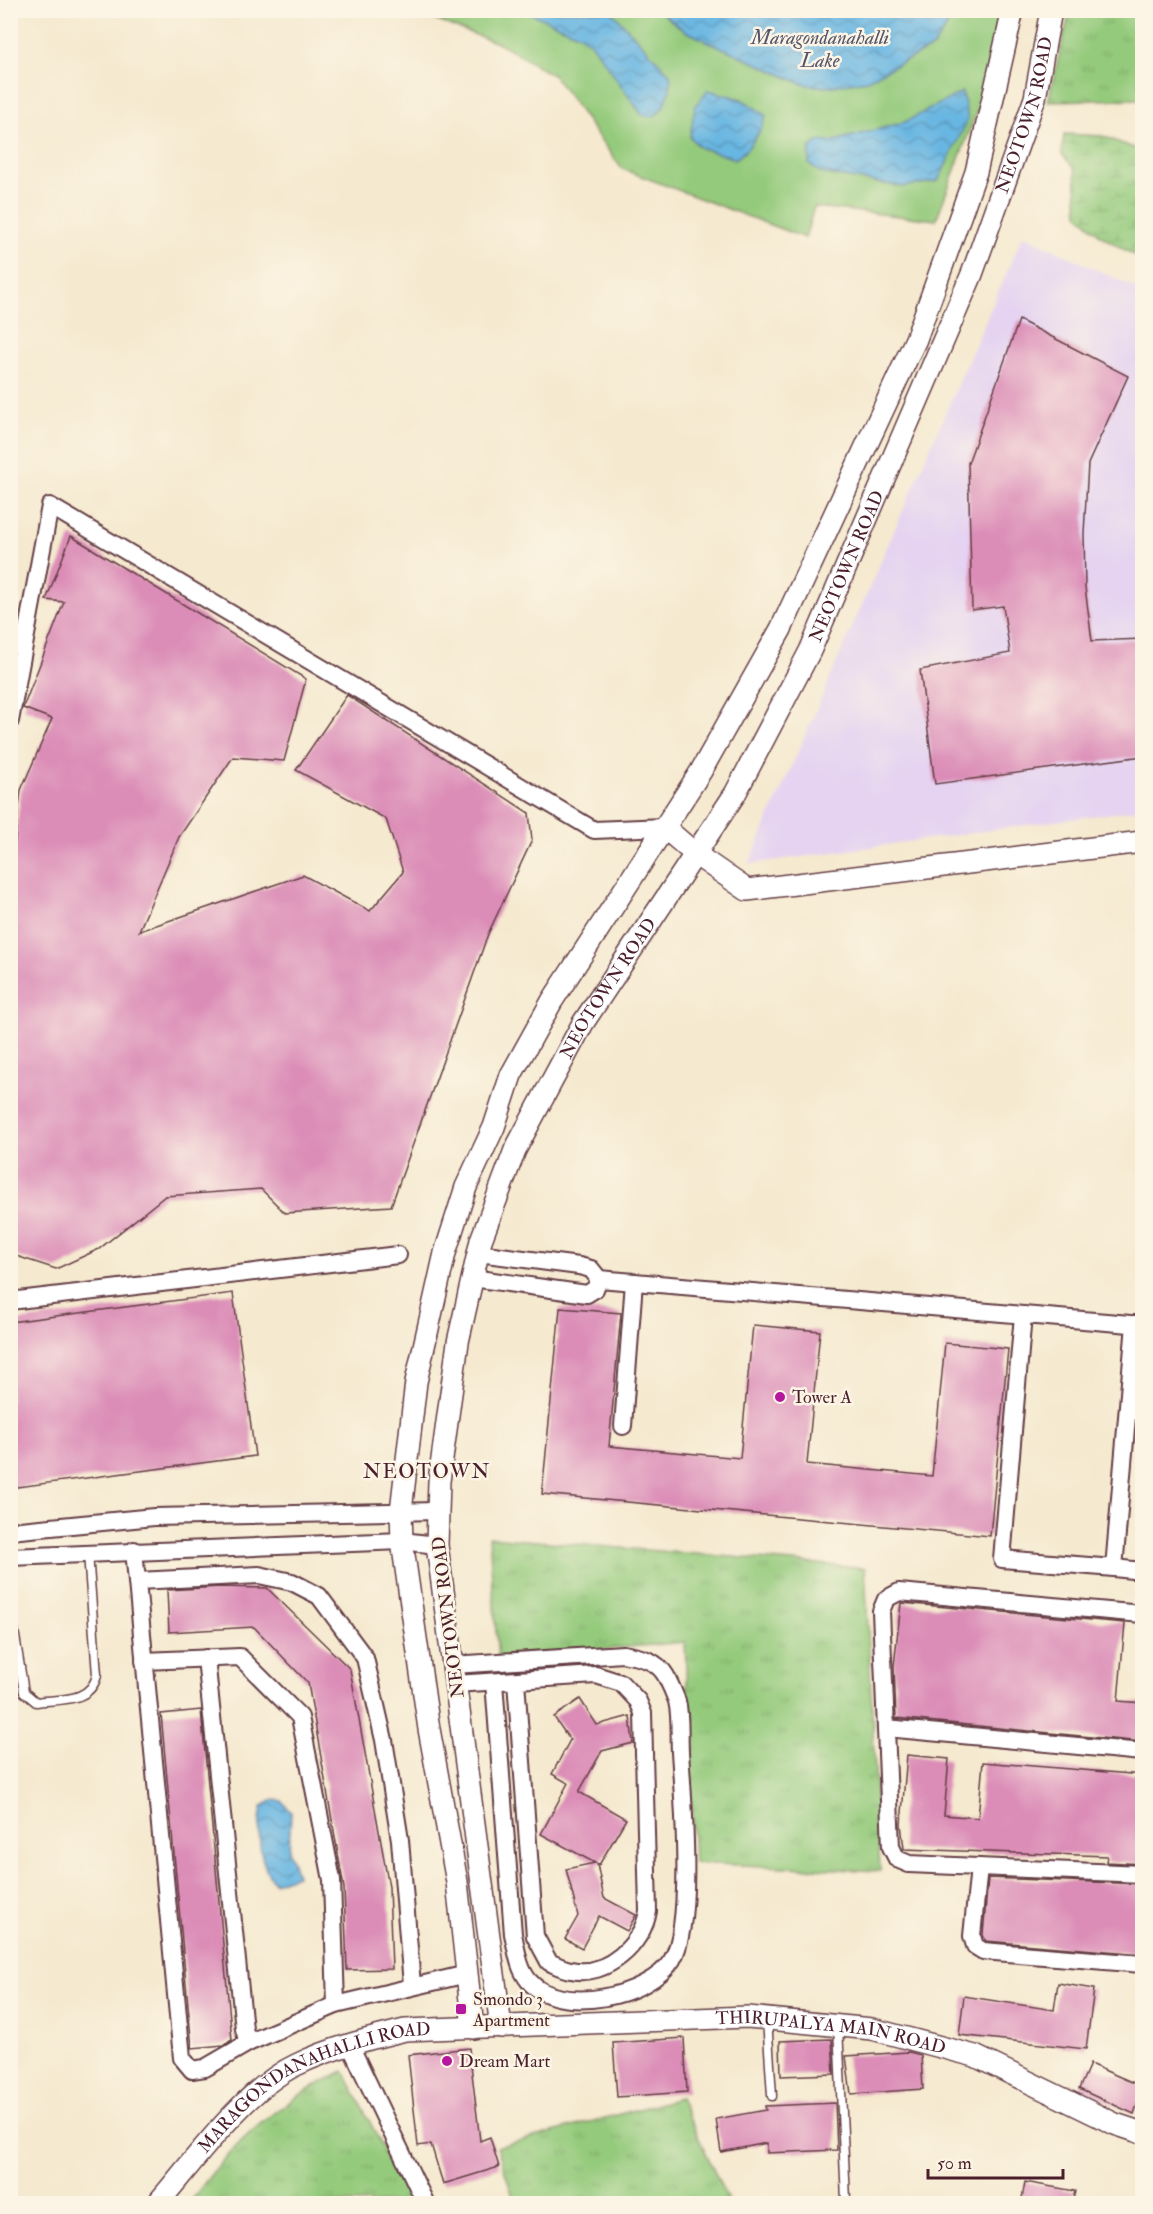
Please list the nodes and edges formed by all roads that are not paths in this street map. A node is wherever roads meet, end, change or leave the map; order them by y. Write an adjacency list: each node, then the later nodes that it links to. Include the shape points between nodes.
1 (1013, 10): 4 (street, NEOTOWN ROAD, via 976,172 916,339 781,629 701,771)
2 (1051, 10): 6 (street, NEOTOWN ROAD, via 1035,98 972,274 810,651 735,794)
3 (10, 721): 4 (street, via 50,506 594,830)
4 (664, 827): 6 (street); 16 (street, NEOTOWN ROAD, via 552,1001 516,1066 466,1187 445,1253 416,1382)
5 (1143, 842): 6 (street, via 747,890)
6 (695, 854): 7 (street, NEOTOWN ROAD, via 583,1023 515,1150)
7 (478, 1253): 9 (street, NEOTOWN ROAD); 10 (street, via 579,1266 591,1269)
8 (398, 1255): 12 (street)
9 (472, 1278): 10 (street, via 587,1294 595,1289); 17 (street, NEOTOWN ROAD, via 458,1341)
10 (599, 1279): 11 (street)
11 (634, 1282): 13 (street); 15 (street)
12 (10, 1301)
13 (1023, 1315): 14 (street); 24 (street, via 1002,1559)
14 (1139, 1324): 24 (street)
15 (623, 1426)
16 (400, 1511): 17 (street); 18 (street, via 154,1517); 19 (street, NEOTOWN ROAD)
17 (438, 1511): 20 (street, NEOTOWN ROAD)
18 (10, 1531)
19 (402, 1541): 20 (street); 21 (street); 39 (street, NEOTOWN ROAD, via 429,1729 457,1882)
20 (437, 1545): 31 (street, NEOTOWN ROAD)
21 (134, 1550): 22 (street); 26 (street)
22 (88, 1552): 23 (street); 27 (lane, via 97,1676 94,1688 85,1695 36,1702 24,1692)
23 (10, 1557)
24 (1114, 1568): 25 (street)
25 (1143, 1571)
26 (137, 1576): 30 (street); 40 (street, via 259,1575 292,1582 319,1596 365,1658 384,1740 400,1840)
27 (10, 1605)
28 (1143, 1614): 34 (street, via 899,1592 886,1599 881,1611)
29 (206, 1658): 30 (street); 41 (street, via 240,1657 300,1717 332,1880); 46 (street)
30 (144, 1661): 46 (street, via 182,2058 192,2070 205,2068)
31 (454, 1674): 33 (street); 33 (street, via 623,1654 647,1659 665,1674 677,1702 686,1828 682,1931 672,1959 653,1981 603,1998 563,1998 545,1993 530,1982 520,1966 513,1934); 44 (street, NEOTOWN ROAD)
32 (516, 1681): 32 (street, via 596,1675 609,1678 629,1690 643,1713 648,1911 645,1927 621,1958 590,1971 572,1971 549,1962 535,1936); 33 (street)
33 (494, 1682)
34 (886, 1728): 35 (street); 36 (street, via 891,1847 897,1859 909,1864)
35 (1143, 1752)
36 (979, 1867): 37 (street); 38 (street, via 972,1936 975,1946 983,1951)
37 (1143, 1874)
38 (1143, 1964)
39 (468, 1983): 40 (street, via 445,1977); 45 (street, NEOTOWN ROAD)
40 (412, 1985): 41 (street)
41 (336, 2005): 46 (street)
42 (767, 2019): 43 (street, THIRUPALYA MAIN ROAD); 44 (street, THIRUPALYA MAIN ROAD, via 651,2019); 48 (lane)
43 (838, 2025): 49 (street, THIRUPALYA MAIN ROAD, via 872,2029 975,2056 1115,2124); 50 (lane)
44 (501, 2027): 45 (street, MARAGONDANAHALLI ROAD)
45 (473, 2028): 47 (street, MARAGONDANAHALLI ROAD, via 405,2030)
46 (248, 2043)
47 (349, 2043): 51 (street, MARAGONDANAHALLI ROAD, via 294,2066 253,2095); 52 (street)
48 (772, 2096)
49 (1143, 2133)
50 (846, 2200)
51 (157, 2204)
52 (426, 2204)

